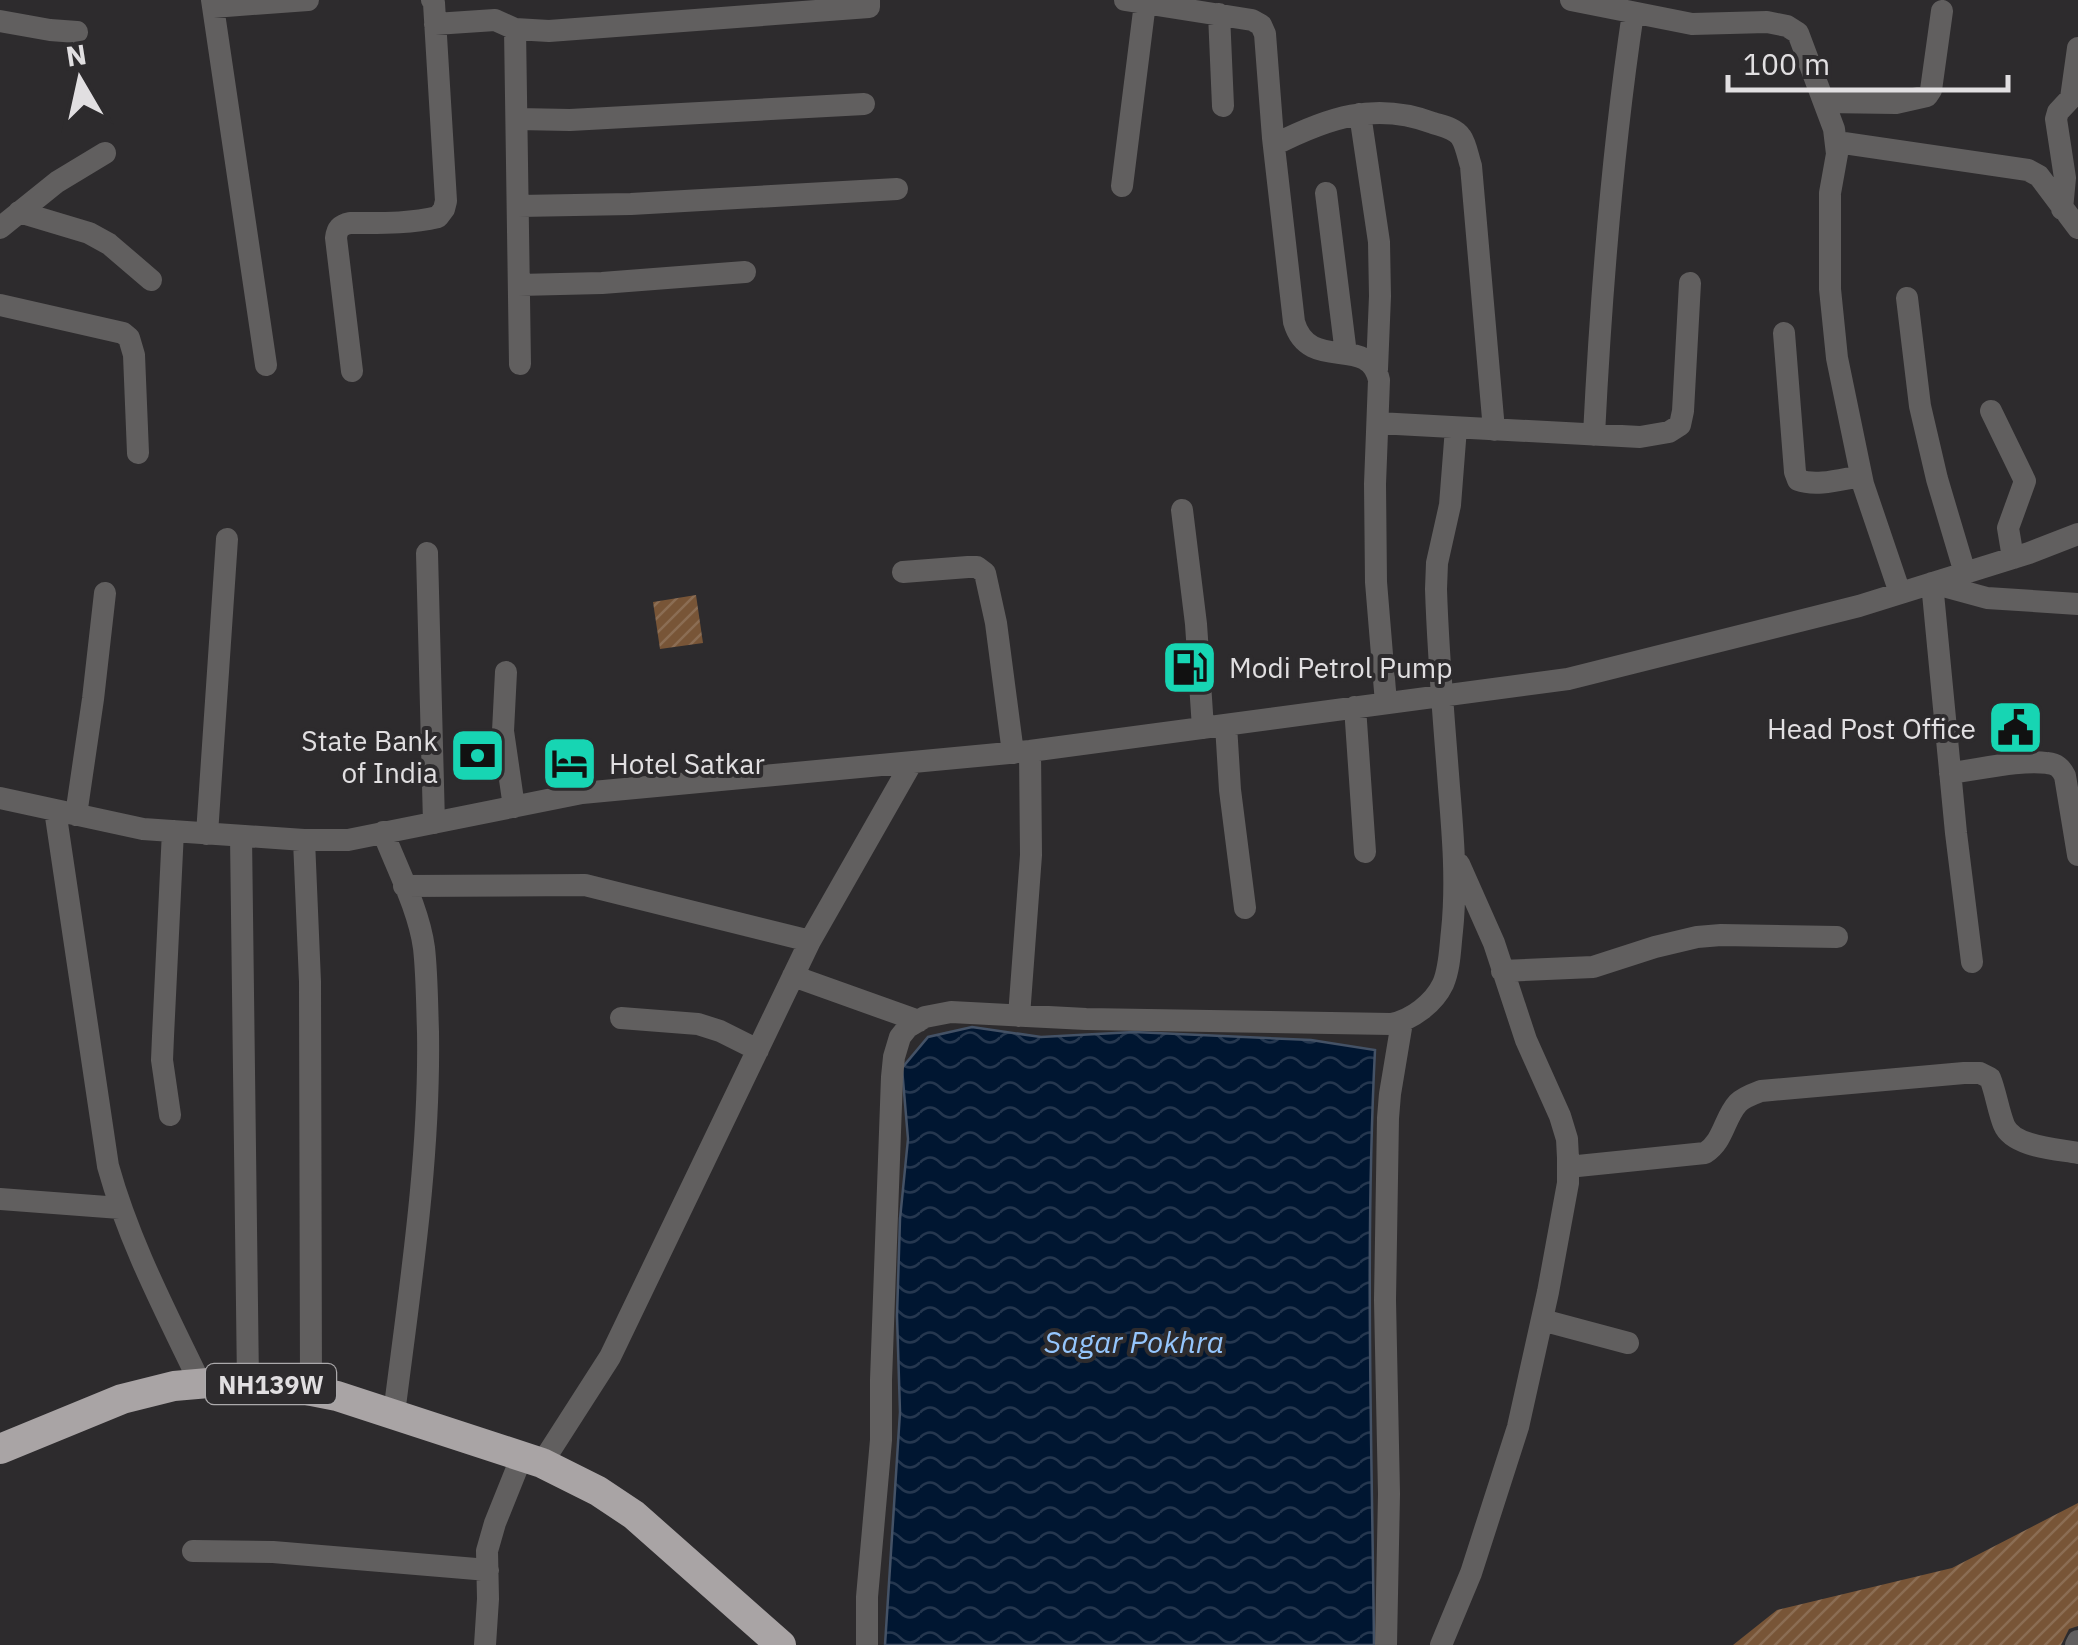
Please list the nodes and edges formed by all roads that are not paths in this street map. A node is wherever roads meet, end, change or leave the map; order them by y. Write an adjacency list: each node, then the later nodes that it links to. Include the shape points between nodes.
1 (308, 0): 5 (street)
2 (869, 0): 11 (street, via 870,7 549,31)
3 (1571, 0): 7 (street)
4 (1135, 2): 6 (street); 22 (street)
5 (213, 4): 39 (street)
6 (1226, 10): 16 (street); 19 (street, via 1262,25)
7 (1647, 10): 14 (street, via 1692,24 1788,26 1802,42); 46 (street, via 1620,100)
8 (1942, 11): 14 (street, via 1927,96 1896,104)
9 (433, 12): 11 (street); 41 (street, via 446,201 438,217 350,222 337,230)
10 (0, 21): 12 (street)
11 (515, 28): 18 (street)
12 (78, 32)
13 (2078, 48): 26 (street, via 2071,98 2056,120 2065,178)
14 (1824, 102): 20 (street)
15 (864, 104): 18 (street)
16 (1223, 106)
17 (1360, 114): 19 (street); 40 (street, via 1379,242); 45 (street, via 1412,116 1463,139)
18 (518, 119): 25 (street)
19 (1274, 136): 37 (street, via 1297,333 1314,348)
20 (1837, 142): 26 (street, via 2028,170); 48 (street, via 1830,289)
21 (105, 153): 27 (street)
22 (1122, 186)
23 (896, 189): 25 (street)
24 (1326, 194): 37 (street)
25 (518, 206): 33 (street)
26 (2062, 209): 29 (street)
27 (18, 212): 28 (street); 31 (street, via 90,234)
28 (0, 228)
29 (2078, 228)
30 (745, 272): 33 (street)
31 (151, 280)
32 (1690, 283): 46 (street, via 1680,425 1655,436)
33 (520, 285): 38 (street)
34 (1907, 298): 55 (street, via 1920,406)
35 (0, 306): 47 (street, via 130,338)
36 (1784, 333): 48 (street, via 1798,480)
37 (1346, 354): 40 (street)
38 (520, 364)
39 (266, 366)
40 (1376, 368): 43 (street)
41 (352, 371)
42 (1991, 411): 53 (street, via 2025,481 2008,528)
43 (1378, 423): 44 (street); 62 (street, via 1376,582)
44 (1456, 428): 45 (street); 61 (street, via 1436,576)
45 (1494, 430): 46 (street)
46 (1594, 435)
47 (138, 453)
48 (1861, 476): 58 (street)
49 (1182, 510): 64 (street)
50 (2078, 534): 53 (street)
51 (226, 539): 74 (street)
52 (427, 553): 71 (street)
53 (2013, 558): 55 (street)
54 (903, 572): 65 (street, via 976,567 986,574)
55 (1965, 573): 56 (street)
56 (1932, 584): 58 (street); 59 (street, via 1987,598); 67 (street)
57 (105, 593): 70 (street, via 93,699)
58 (1900, 594): 61 (street, via 1568,679)
59 (2078, 604)
60 (506, 672): 69 (street, via 502,731)
61 (1442, 696): 62 (street); 78 (street)
62 (1386, 703): 63 (street)
63 (1356, 708): 64 (street); 77 (street)
64 (1215, 726): 65 (street); 81 (street)
65 (1022, 752): 66 (street); 87 (street, via 1031,855)
66 (912, 762): 69 (street, via 582,793); 83 (street)
67 (1950, 773): 79 (street, via 2048,762 2060,767); 84 (street)
68 (1, 806): 70 (street)
69 (514, 807): 71 (street)
70 (66, 812): 72 (street); 96 (street, via 108,1166)
71 (434, 822): 73 (street)
72 (173, 831): 74 (street); 92 (street, via 162,1048)
73 (383, 832): 76 (street); 80 (street)
74 (208, 834): 75 (street)
75 (241, 836): 76 (street); 99 (street)
76 (304, 840): 101 (street)
77 (1366, 852)
78 (1454, 852): 85 (street); 90 (street, via 1447,972 1432,1000)
79 (2078, 855)
80 (404, 886): 83 (street, via 585,884); 102 (street, via 424,945 429,1086)
81 (1246, 908)
82 (1837, 937): 85 (street, via 1696,937 1593,966)
83 (810, 942): 86 (street)
84 (1972, 962)
85 (1502, 971): 94 (street, via 1560,1116)
86 (793, 976): 89 (street); 91 (street)
87 (1019, 1016): 89 (street, via 951,1012); 90 (street)
88 (621, 1018): 91 (street, via 698,1024)
89 (919, 1021): 109 (street, via 900,1037 892,1077 881,1440)
90 (1402, 1022): 110 (street, via 1388,1118)
91 (758, 1050): 104 (street, via 610,1357)
92 (170, 1115)
93 (2078, 1153): 94 (street, via 2009,1135 1990,1078 1964,1073 1761,1091 1735,1106 1705,1153)
94 (1568, 1167): 97 (street)
95 (0, 1199): 96 (street)
96 (120, 1208): 100 (street)
97 (1542, 1320): 98 (street); 111 (street, via 1518,1427 1472,1573)
98 (1628, 1343)
99 (248, 1383): 100 (highway, NH139W); 101 (highway, NH139W)
100 (200, 1384): 103 (highway, NH139W, via 122,1399)
101 (310, 1391): 102 (highway, NH139W)
102 (394, 1414): 104 (highway, NH139W)
103 (0, 1449)
104 (532, 1460): 106 (street, via 490,1537); 108 (highway, NH139W, via 634,1515)
105 (193, 1551): 106 (street)
106 (488, 1570): 107 (street)
107 (485, 1645)
108 (782, 1645)
109 (866, 1645)
110 (1386, 1645)
111 (1440, 1645)

